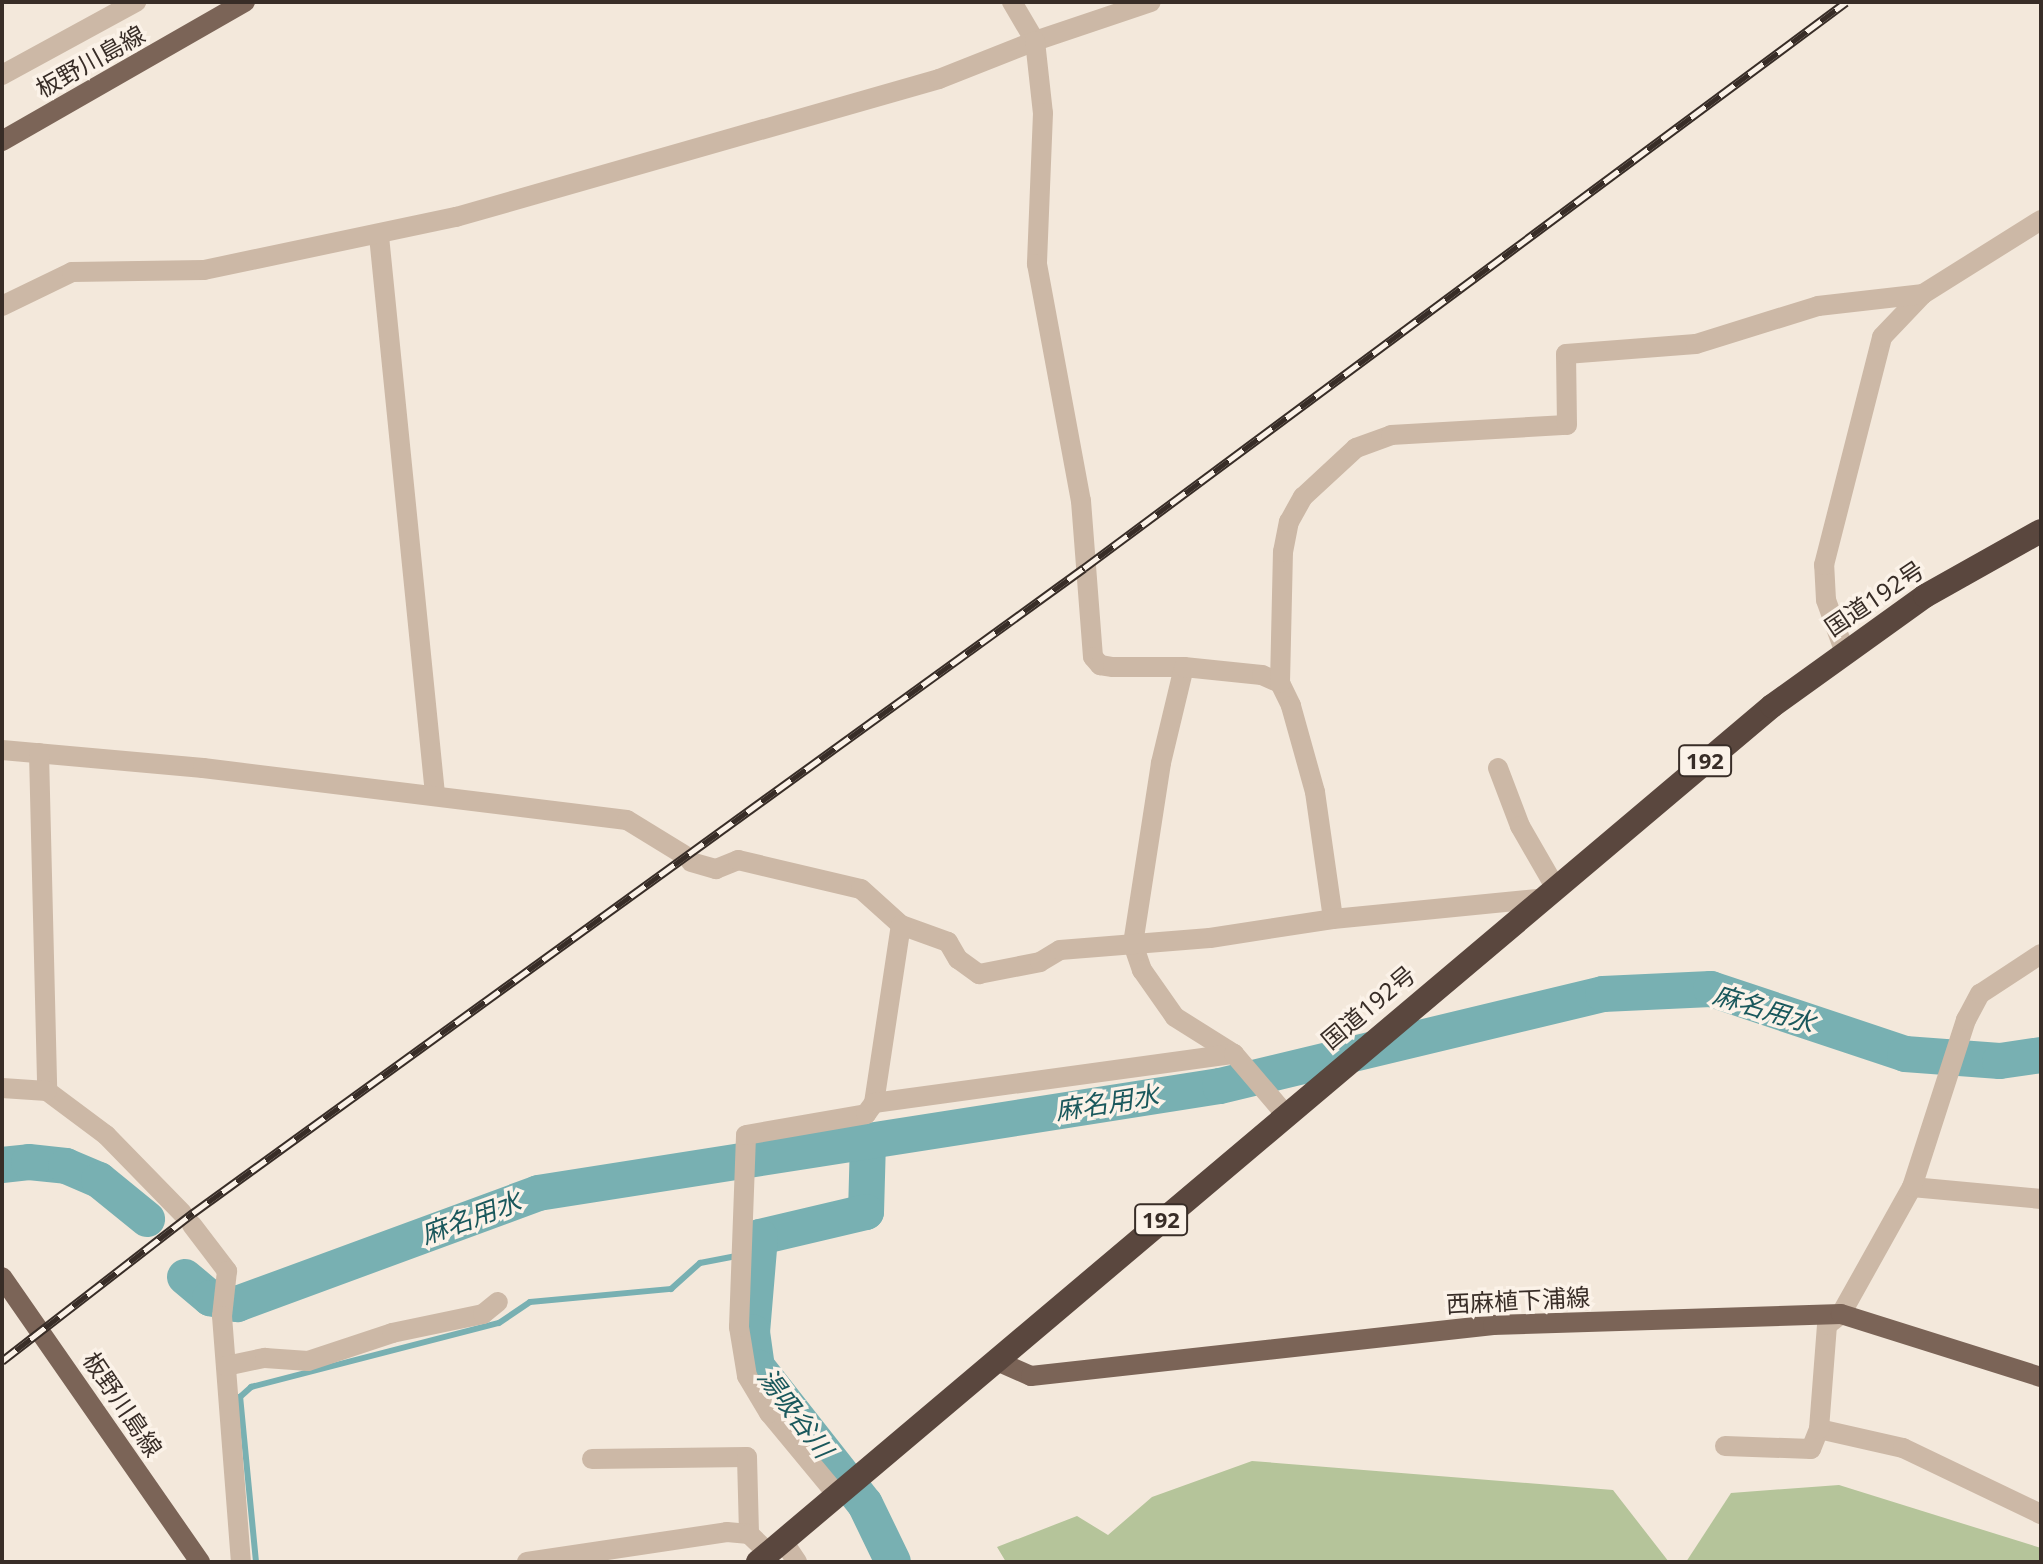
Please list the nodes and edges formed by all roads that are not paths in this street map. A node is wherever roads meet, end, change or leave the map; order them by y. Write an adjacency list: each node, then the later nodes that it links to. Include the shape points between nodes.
1 (136, 2): 6 (street)
2 (245, 2): 7 (main road, 板野川島線)
3 (1012, 2): 5 (street)
4 (1151, 2): 5 (street)
5 (1035, 41): 9 (street, via 924,83 654,163); 14 (street, via 1043,113 1037,264 1081,501 1093,657 1100,665 1113,667)
6 (2, 75)
7 (2, 141)
8 (2041, 220): 10 (street)
9 (379, 236): 11 (street, via 204,270 72,272); 19 (street)
10 (1923, 294): 13 (street, via 1882,337 1824,565 1826,600); 15 (street, via 1818,306 1696,344 1566,354 1567,425 1391,435 1356,448 1303,497 1289,522 1283,552)
11 (2, 306)
12 (2041, 531): 13 (highway, 国道192号 / 192, via 1925,596)
13 (1844, 650): 20 (highway, 国道192号 / 192)
14 (1184, 667): 15 (street, via 1262,675); 23 (street, via 1161,763)
15 (1280, 683): 21 (street, via 1315,792)
16 (2, 750): 17 (street)
17 (39, 753): 19 (street); 27 (street)
18 (1498, 768): 20 (street)
19 (435, 794): 22 (street, via 627,820 716,869 738,860 861,889)
20 (1546, 892): 21 (street); 29 (highway, 国道192号 / 192)
21 (1333, 919): 23 (street)
22 (901, 925): 23 (street, via 948,942 958,959 979,974 1040,962 1060,950); 28 (street)
23 (1133, 944): 25 (street, via 1142,970 1175,1017)
24 (2041, 954): 30 (street, via 1980,994 1966,1020)
25 (1238, 1058): 28 (street); 29 (street)
26 (2, 1088): 27 (street)
27 (47, 1091): 36 (street, via 106,1135 187,1219 227,1271 222,1316)
28 (874, 1103): 41 (street, via 866,1114 746,1135 739,1327 747,1376 769,1413)
29 (1285, 1114): 35 (highway, 国道192号 / 192)
30 (1912, 1187): 31 (street); 34 (street)
31 (2041, 1199)
32 (2, 1277): 45 (main road, 板野川島線)
33 (498, 1302): 36 (street, via 483,1314 392,1333 308,1361 265,1358)
34 (1841, 1314): 35 (main road, 西麻植下浦線, via 1493,1325 1031,1376); 37 (main road, 西麻植下浦線); 38 (street, via 1827,1325)
35 (995, 1360): 41 (highway, 国道192号 / 192)
36 (226, 1366): 46 (street)
37 (2041, 1377)
38 (1819, 1429): 39 (street, via 1811,1449); 42 (street, via 1903,1448)
39 (1725, 1446)
40 (592, 1459): 43 (street, via 747,1457)
41 (846, 1489): 44 (highway, 国道192号 / 192)
42 (2041, 1514)
43 (749, 1534): 44 (street); 47 (street, via 708,1533)
44 (770, 1552): 48 (street)
45 (200, 1562)
46 (241, 1562)
47 (527, 1562)
48 (797, 1562)

